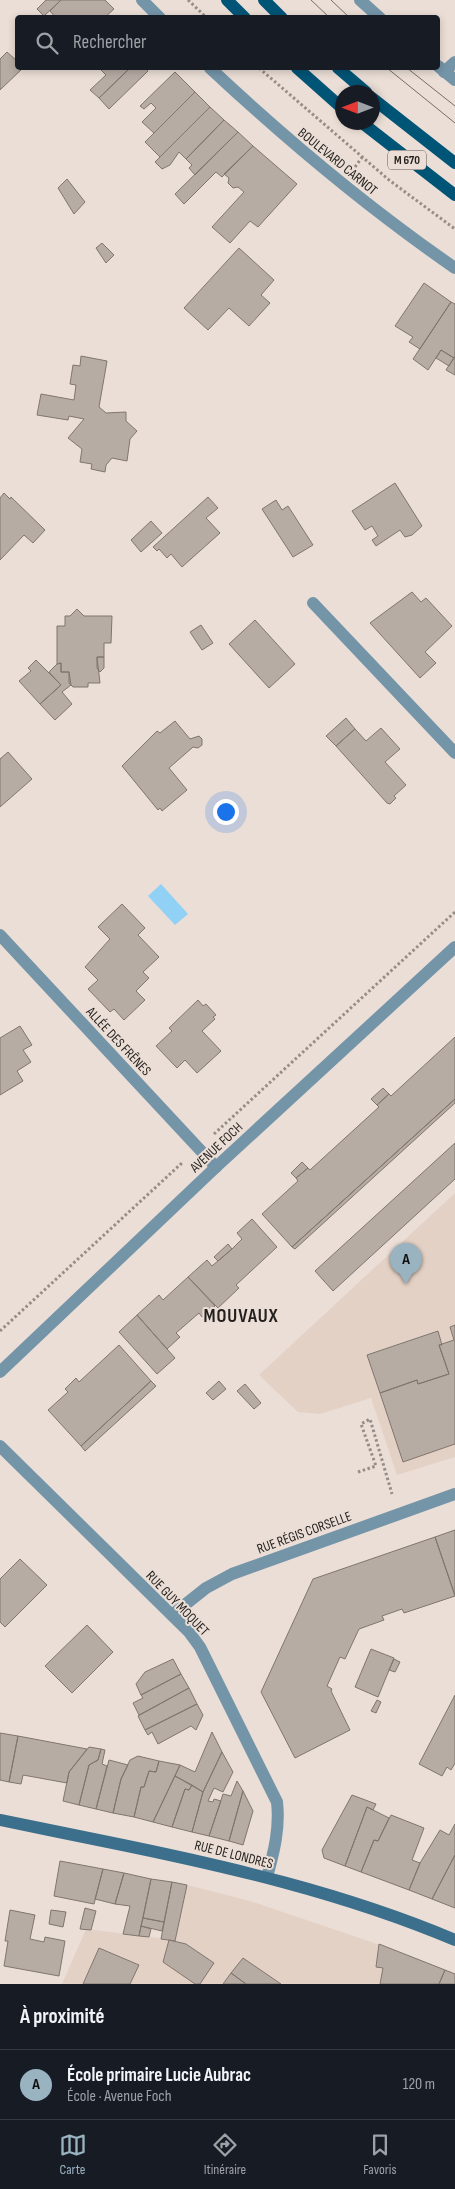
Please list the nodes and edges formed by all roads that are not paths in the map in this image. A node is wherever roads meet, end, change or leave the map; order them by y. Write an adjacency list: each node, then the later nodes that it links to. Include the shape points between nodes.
1 (142, 0): 5 (street)
2 (227, 0): 6 (main road)
3 (264, 0): 7 (main road)
4 (360, 0): 8 (street)
5 (157, 15)
6 (242, 15)
7 (279, 15)
8 (377, 15)
9 (455, 62): 13 (street)
10 (212, 70): 20 (street, BOULEVARD CARNOT, via 343,184)
11 (299, 70): 15 (main road)
12 (340, 70): 14 (main road)
13 (446, 73)
14 (358, 85)
15 (335, 102)
16 (380, 104): 18 (main road, M 670)
17 (371, 130): 19 (main road, M 670)
18 (455, 163)
19 (455, 195)
20 (455, 268)
21 (313, 603): 22 (street)
22 (455, 753)
23 (0, 936): 25 (street, ALLÉE DES FRÊNES)
24 (455, 947): 25 (street, AVENUE FOCH)
25 (216, 1167): 26 (street, AVENUE FOCH)
26 (0, 1372)
27 (0, 1446): 29 (street, RUE GUY MOQUET)
28 (455, 1494): 29 (street, RUE RÉGIS CORSELLE, via 232,1574 206,1588)
29 (172, 1615): 31 (street, RUE GUY MOQUET, via 200,1647 272,1787 278,1817 276,1845)
30 (0, 1820): 31 (main road, RUE DE LONDRES)
31 (268, 1877): 32 (main road, RUE DE LONDRES, via 422,1926)
32 (455, 1940)

